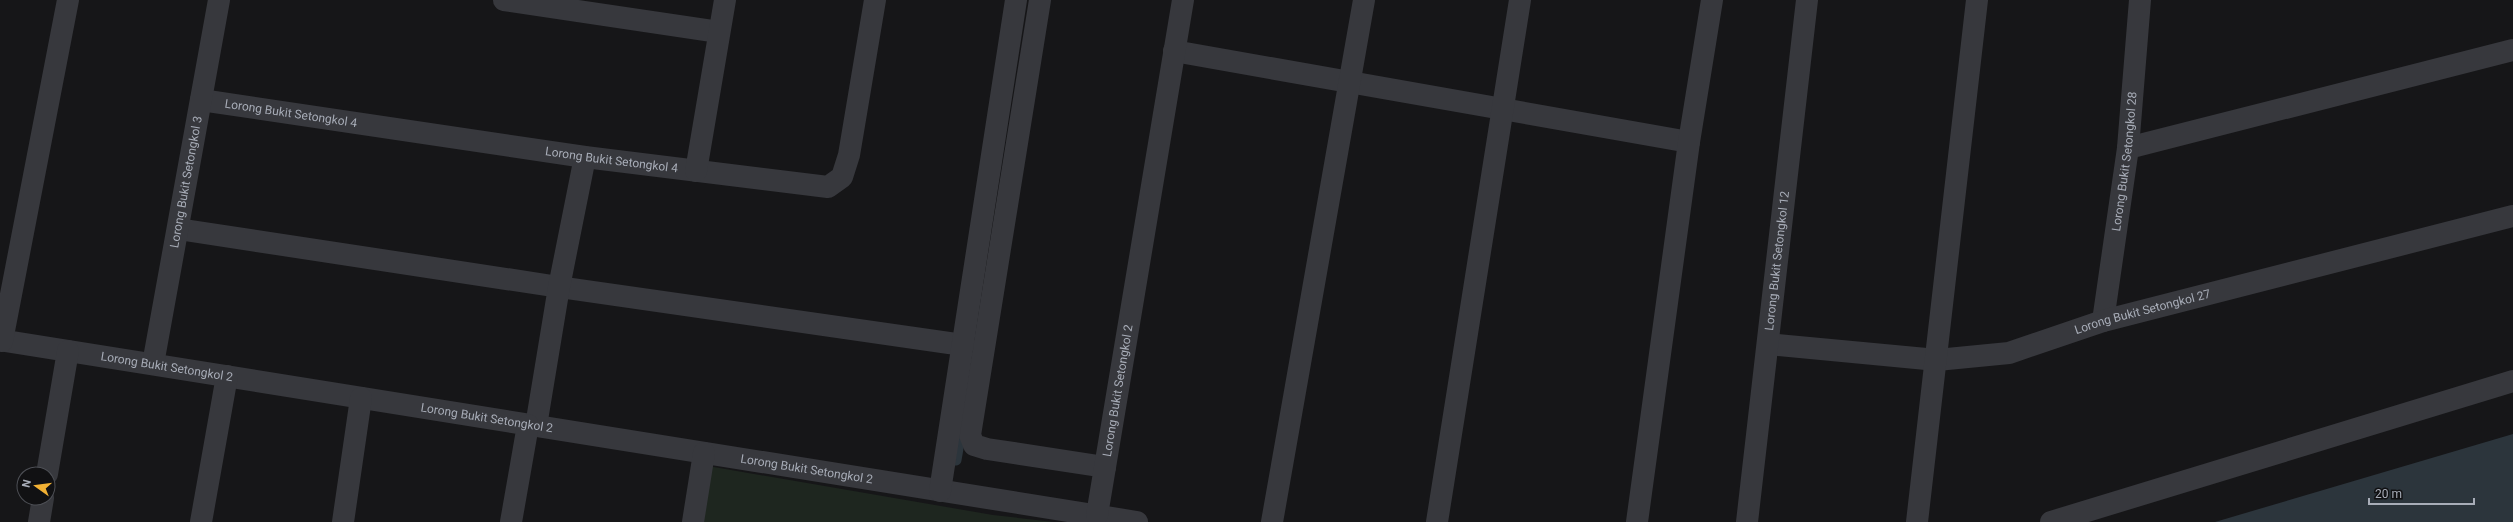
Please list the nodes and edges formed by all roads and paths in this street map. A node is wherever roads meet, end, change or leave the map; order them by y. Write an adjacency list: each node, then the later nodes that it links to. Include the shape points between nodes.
1 (68, 0): 29 (street)
2 (219, 0): 19 (street, Lorong Bukit Setongkol 3)
3 (504, 0): 15 (street)
4 (725, 0): 15 (street)
5 (875, 0): 24 (street, Lorong Bukit Setongkol 4, via 849,155 842,178 828,187)
6 (1016, 0): 31 (street)
7 (1040, 0): 41 (street, via 970,435 974,445 987,449)
8 (1183, 0): 16 (street, Lorong Bukit Setongkol 2)
9 (1364, 0): 18 (street)
10 (1520, 0): 20 (street)
11 (1712, 0): 21 (street)
12 (1807, 0): 30 (street, Lorong Bukit Setongkol 12)
13 (1977, 0): 33 (street)
14 (2140, 0): 22 (street, Lorong Bukit Setongkol 28)
15 (718, 32): 24 (street)
16 (1174, 50): 18 (street); 41 (street, Lorong Bukit Setongkol 2)
17 (2513, 50): 22 (street)
18 (1350, 82): 20 (street); 51 (street)
19 (201, 100): 23 (street, Lorong Bukit Setongkol 4); 26 (street, Lorong Bukit Setongkol 3)
20 (1503, 108): 21 (street); 52 (street)
21 (1689, 142): 53 (street)
22 (2128, 148): 28 (street, Lorong Bukit Setongkol 28)
23 (585, 157): 24 (street, Lorong Bukit Setongkol 4); 27 (street)
24 (696, 171)
25 (2513, 216): 28 (street, Lorong Bukit Setongkol 27)
26 (178, 229): 27 (street); 34 (street, Lorong Bukit Setongkol 3)
27 (559, 287): 31 (street); 38 (street)
28 (2103, 321): 33 (street, Lorong Bukit Setongkol 27, via 2010,353)
29 (1, 340): 32 (street, Lorong Bukit Setongkol 2)
30 (1768, 344): 33 (street, Lorong Bukit Setongkol 27); 54 (street, Lorong Bukit Setongkol 12)
31 (963, 345): 42 (street)
32 (68, 351): 34 (street, Lorong Bukit Setongkol 2); 40 (street)
33 (1937, 360): 55 (street)
34 (153, 364): 35 (street, Lorong Bukit Setongkol 2)
35 (227, 376): 37 (street, Lorong Bukit Setongkol 2); 46 (street)
36 (2513, 381): 56 (street)
37 (361, 398): 38 (street, Lorong Bukit Setongkol 2); 47 (street)
38 (532, 426): 39 (street, Lorong Bukit Setongkol 2); 48 (street)
39 (704, 453): 42 (street, Lorong Bukit Setongkol 2); 49 (street)
40 (48, 466)
41 (1105, 467): 44 (street, Lorong Bukit Setongkol 2)
42 (940, 491): 44 (street, Lorong Bukit Setongkol 2)
43 (42, 506): 45 (street)
44 (1097, 515): 50 (street)
45 (39, 522)
46 (201, 522)
47 (343, 522)
48 (511, 522)
49 (693, 522)
50 (1137, 522)
51 (1272, 522)
52 (1437, 522)
53 (1637, 522)
54 (1747, 522)
55 (1917, 522)
56 (2051, 522)

